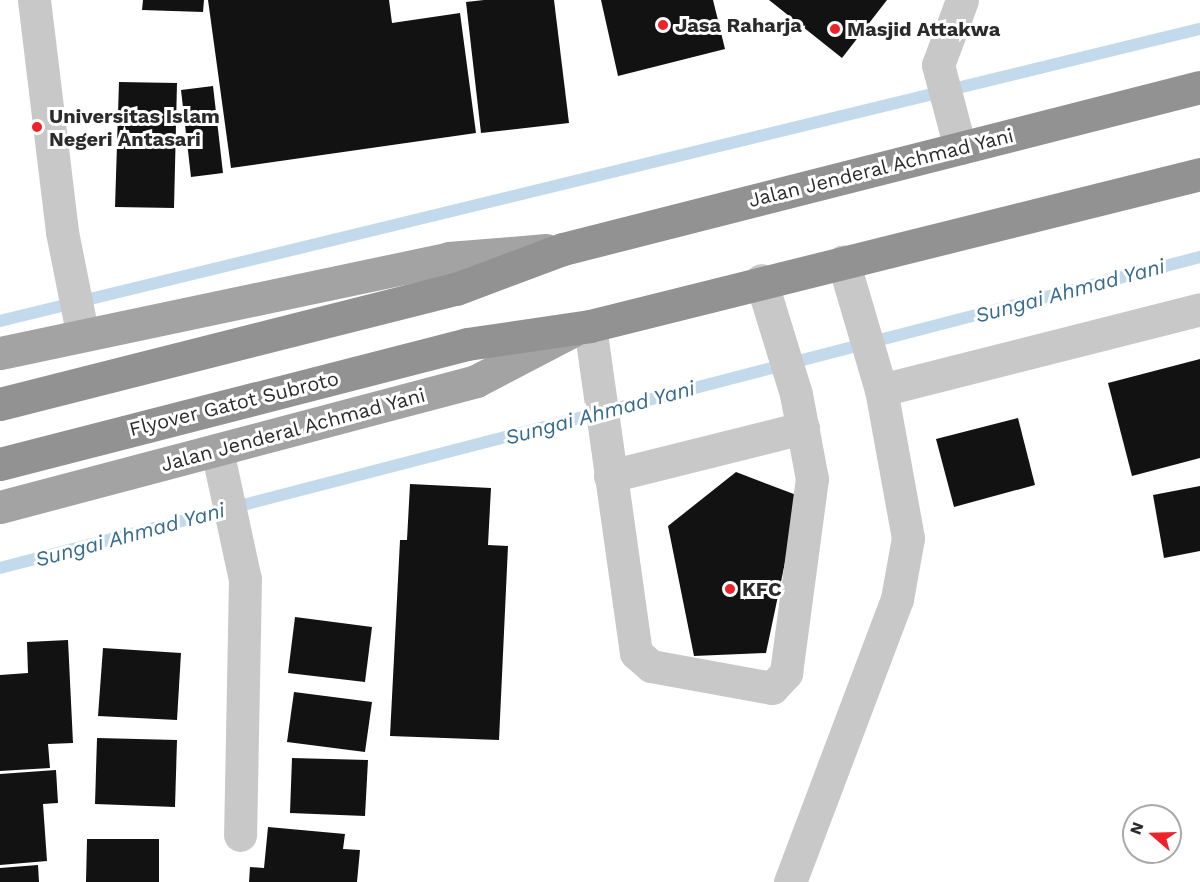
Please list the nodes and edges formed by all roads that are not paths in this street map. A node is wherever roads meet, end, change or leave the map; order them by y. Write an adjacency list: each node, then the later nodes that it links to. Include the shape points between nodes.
1 (34, 0): 10 (street, via 62,232)
2 (962, 0): 4 (street, via 938,65)
3 (1200, 87): 4 (highway, Jalan Jenderal Achmad Yani)
4 (960, 148): 6 (highway, Jalan Jenderal Achmad Yani)
5 (1200, 174): 7 (highway, Jalan Jenderal Achmad Yani)
6 (563, 249): 10 (main road, Jalan Jenderal Achmad Yani, via 448,258); 15 (highway, Jalan Jenderal Achmad Yani, via 456,289)
7 (843, 261): 8 (highway, Jalan Jenderal Achmad Yani); 14 (street)
8 (761, 279): 11 (highway, Jalan Jenderal Achmad Yani); 16 (street, via 796,394)
9 (1200, 309): 14 (street)
10 (81, 322): 13 (main road, Jalan Jenderal Achmad Yani)
11 (583, 327): 12 (highway, Jalan Jenderal Achmad Yani); 17 (main road, Jalan Jenderal Achmad Yani, via 476,381); 19 (street)
12 (467, 344): 18 (highway, Flyover Gatot Subroto)
13 (0, 353)
14 (878, 381): 22 (street, via 908,538 897,599)
15 (0, 404)
16 (802, 428): 19 (street); 19 (street, via 812,479 786,673 772,688 651,666 636,653)
17 (217, 450): 20 (main road, Jalan Jenderal Achmad Yani); 21 (street, via 245,579)
18 (0, 464)
19 (610, 476)
20 (0, 507)
21 (240, 834)
22 (790, 882)

